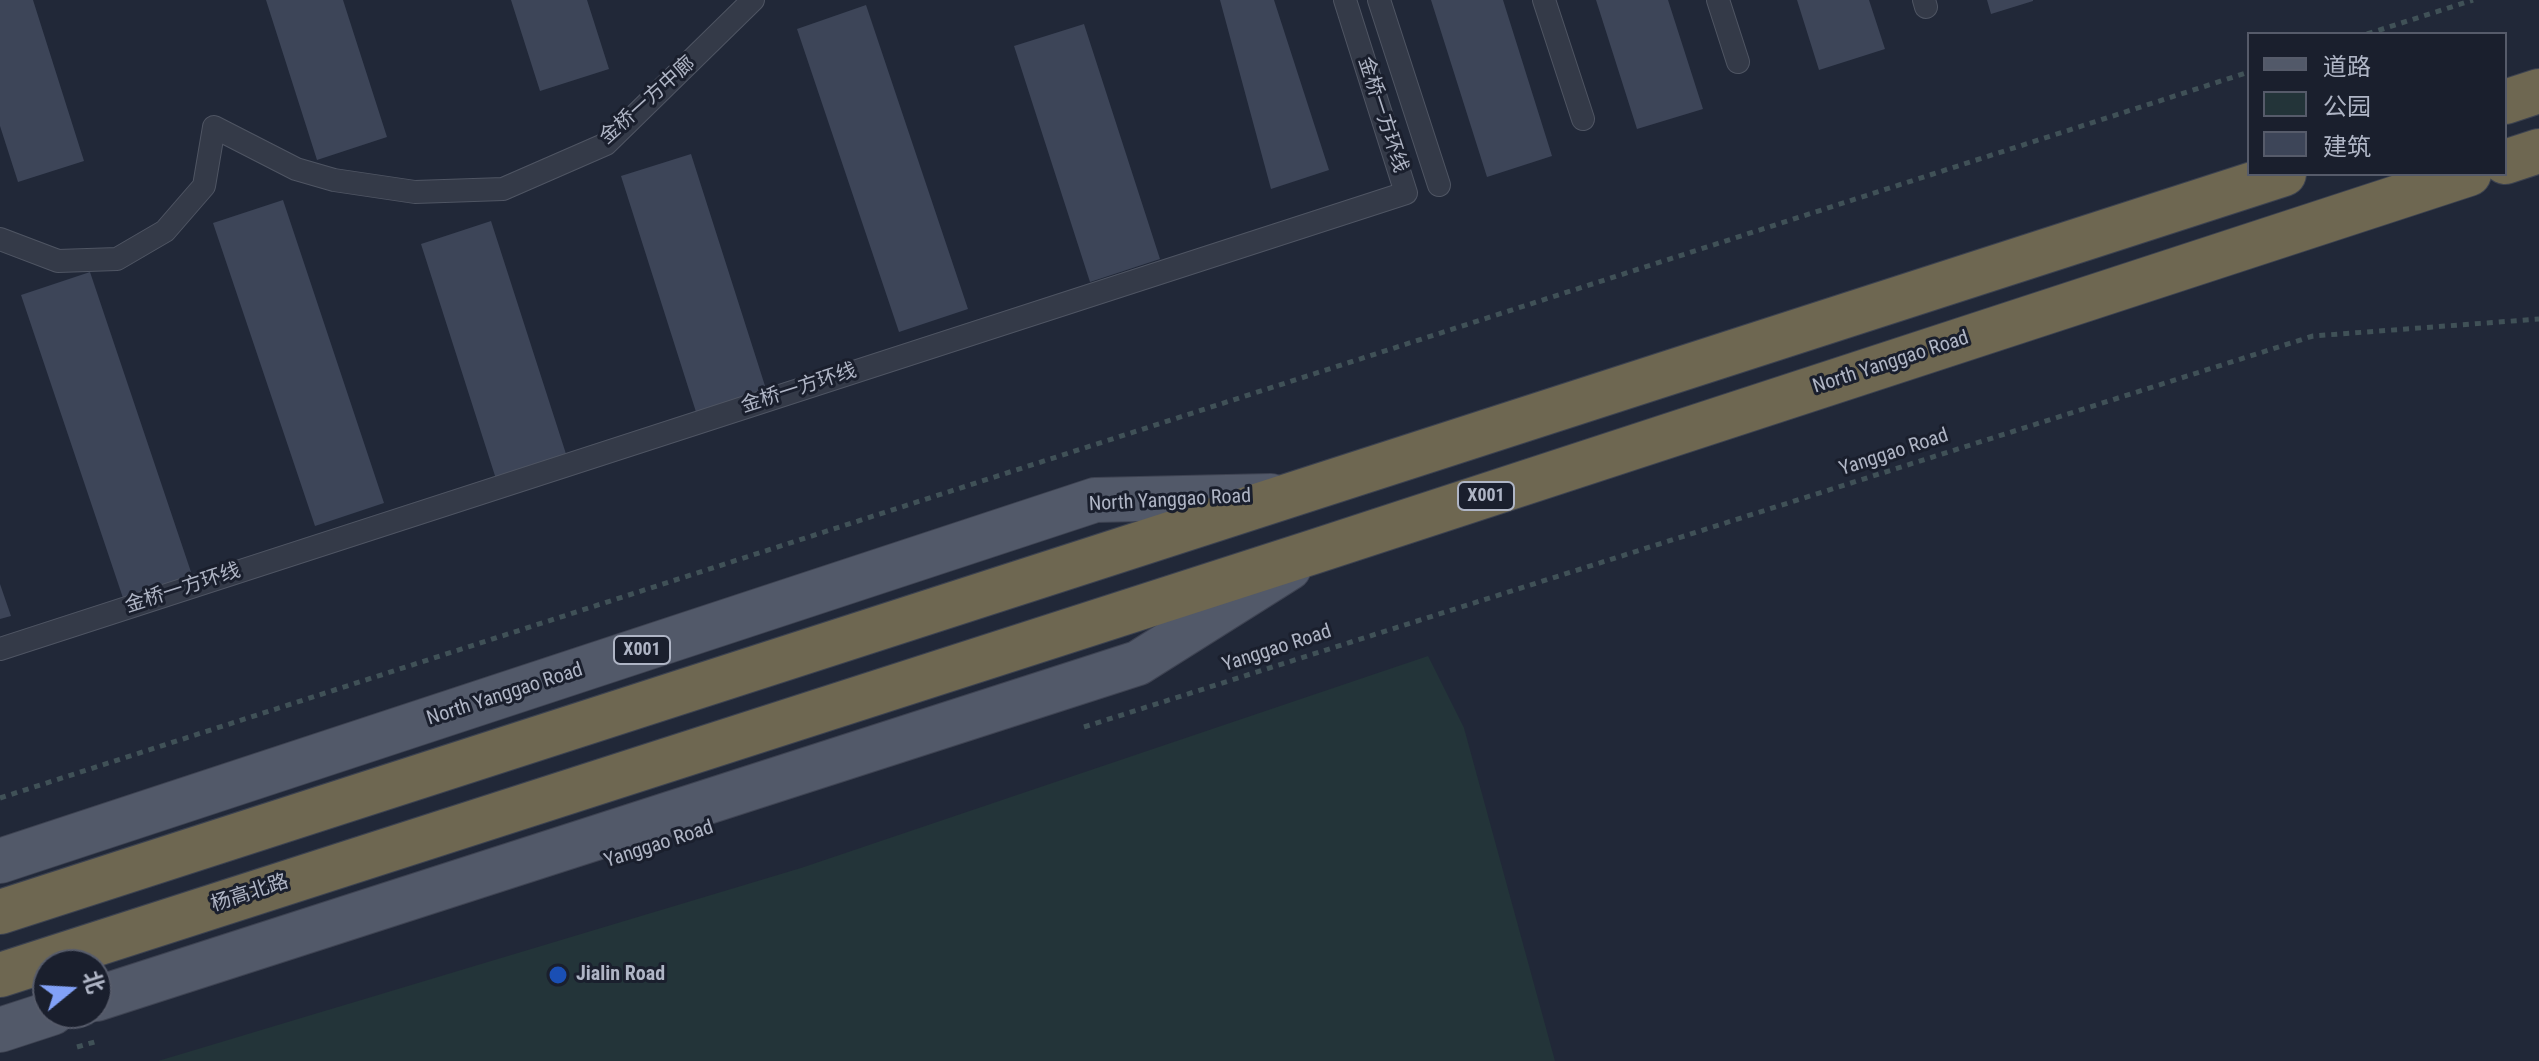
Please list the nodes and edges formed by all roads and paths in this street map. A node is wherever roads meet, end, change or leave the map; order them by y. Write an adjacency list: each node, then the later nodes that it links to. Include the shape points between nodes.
1 (753, 0): 22 (lane, 金桥一方中廊, via 606,144 503,189 415,192 334,180 296,169 214,127 204,186 165,231 117,259 58,261)
2 (1345, 0): 26 (lane, 金桥一方环线, via 1406,193)
3 (1379, 0): 21 (lane)
4 (1544, 0): 14 (lane)
5 (1718, 0): 8 (lane)
6 (2473, 0): 7 (path)
7 (2373, 32)
8 (1738, 62)
9 (2247, 73): 28 (path)
10 (2539, 78): 12 (main road)
11 (2539, 91): 13 (highway)
12 (2507, 95)
13 (2507, 101)
14 (1583, 119)
15 (2539, 151): 17 (highway)
16 (2539, 160): 18 (main road)
17 (2507, 163)
18 (2507, 164)
19 (2278, 176): 24 (highway, North Yanggao Road / X001)
20 (2463, 176): 25 (highway, North Yanggao Road / X001)
21 (1439, 185)
22 (0, 239)
23 (2539, 319): 27 (path, Yanggao Road, via 2313,336)
24 (1293, 495): 30 (main road, North Yanggao Road / X001, via 1095,500); 31 (highway, North Yanggao Road / X001)
25 (1313, 552): 29 (highway, North Yanggao Road / X001); 33 (main road, North Yanggao Road / X001, via 1138,663)
26 (0, 649)
27 (1082, 728)
28 (0, 798)
29 (500, 813): 32 (highway, 杨高北路 / X001)
30 (0, 861)
31 (0, 912)
32 (0, 975)
33 (112, 1015)
34 (0, 1030): 35 (main road)
35 (58, 1032)

